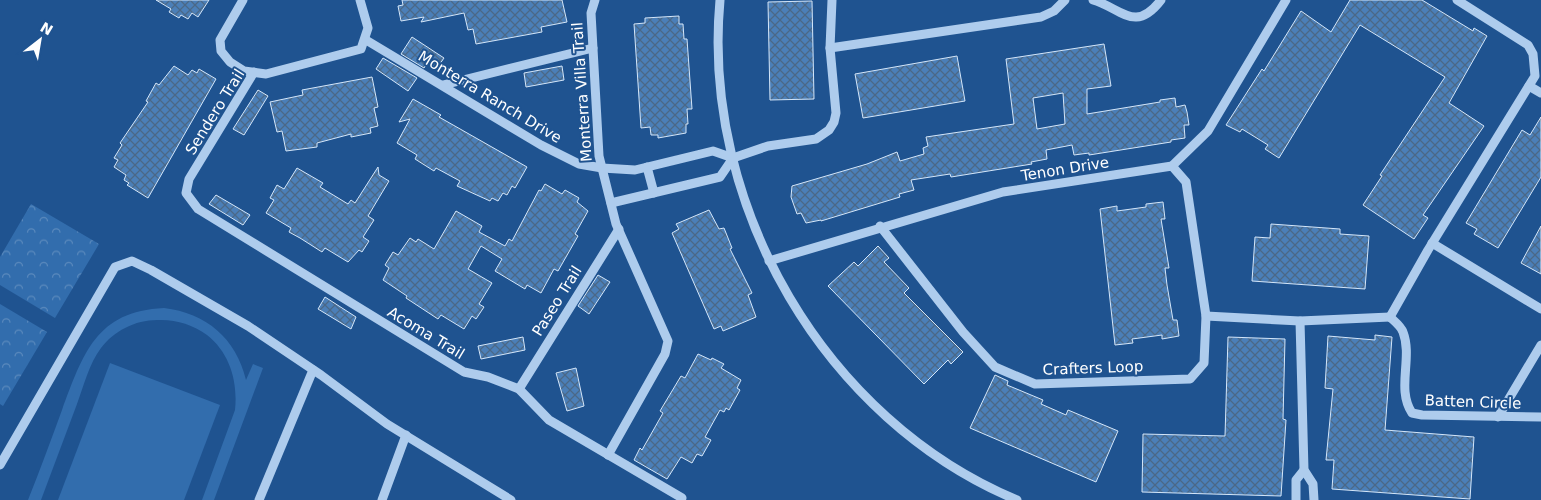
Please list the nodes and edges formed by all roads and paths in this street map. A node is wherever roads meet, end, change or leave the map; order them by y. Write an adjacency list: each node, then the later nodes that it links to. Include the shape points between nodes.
1 (243, 0): 14 (street, via 220,40 221,51 244,71)
2 (360, 0): 11 (street, via 368,28)
3 (595, 0): 12 (street, Monterra Villa Trail, via 591,13)
4 (720, 0): 18 (street, via 719,72)
5 (832, 0): 13 (street)
6 (1065, 0): 13 (street, via 1054,11 1041,17)
7 (1095, 0): 8 (street, via 1129,17 1142,16)
8 (1161, 0)
9 (1286, 0): 19 (street, via 1208,131)
10 (1457, 0): 16 (street, via 1528,45 1535,64 1535,76)
11 (366, 40): 14 (street, Sendero Trail, via 362,49 266,74); 15 (street, Monterra Ranch Drive)
12 (592, 48): 15 (street); 21 (street, Monterra Villa Trail, via 598,152)
13 (830, 48): 18 (street, via 836,113 829,130 816,139 768,146)
14 (254, 72): 23 (street, Sendero Trail, via 189,179)
15 (444, 85): 21 (street, Monterra Ranch Drive, via 541,145 579,164)
16 (1529, 86): 17 (street); 27 (street)
17 (1541, 93)
18 (732, 158): 20 (street, Monterra Ranch Drive, via 713,150); 22 (street, via 720,177); 28 (street, via 742,194)
19 (1172, 166): 25 (street, Tenon Drive, via 1003,192); 30 (street, Crafters Loop, via 1186,182)
20 (647, 167): 21 (street, Monterra Ranch Drive, via 635,170); 22 (street)
21 (602, 168): 24 (street, Monterra Villa Trail)
22 (654, 193): 24 (street)
23 (186, 194): 35 (street, Acoma Trail, via 198,209 464,372)
24 (611, 203): 26 (street, Monterra Villa Trail)
25 (880, 226): 28 (street, Tenon Drive); 30 (street, Crafters Loop, via 963,332 995,366 1035,384 1190,379 1204,363)
26 (619, 228): 35 (street, Paseo Trail); 39 (street, Monterra Villa Trail, via 668,341 666,354)
27 (1432, 243): 29 (street); 31 (street)
28 (769, 261): 46 (street, via 796,310 838,367 891,420 950,465)
29 (1541, 309)
30 (1206, 316): 32 (street)
31 (1390, 318): 32 (street); 36 (street, Batten Circle, via 1403,330 1405,398 1412,413 1422,416)
32 (1300, 320): 41 (street)
33 (1541, 345): 36 (street)
34 (314, 370): 38 (street); 40 (street, via 248,326 132,261 115,267); 43 (street)
35 (519, 389): 39 (street, Acoma Trail, via 549,420)
36 (1498, 417): 37 (street, Batten Circle)
37 (1541, 417)
38 (406, 435): 44 (street); 45 (street)
39 (608, 455): 42 (street, Acoma Trail)
40 (0, 465)
41 (1304, 470): 47 (street, via 1296,480); 48 (street, via 1313,484)
42 (682, 498)
43 (259, 500)
44 (382, 500)
45 (511, 500)
46 (1017, 500)
47 (1296, 500)
48 (1314, 500)

